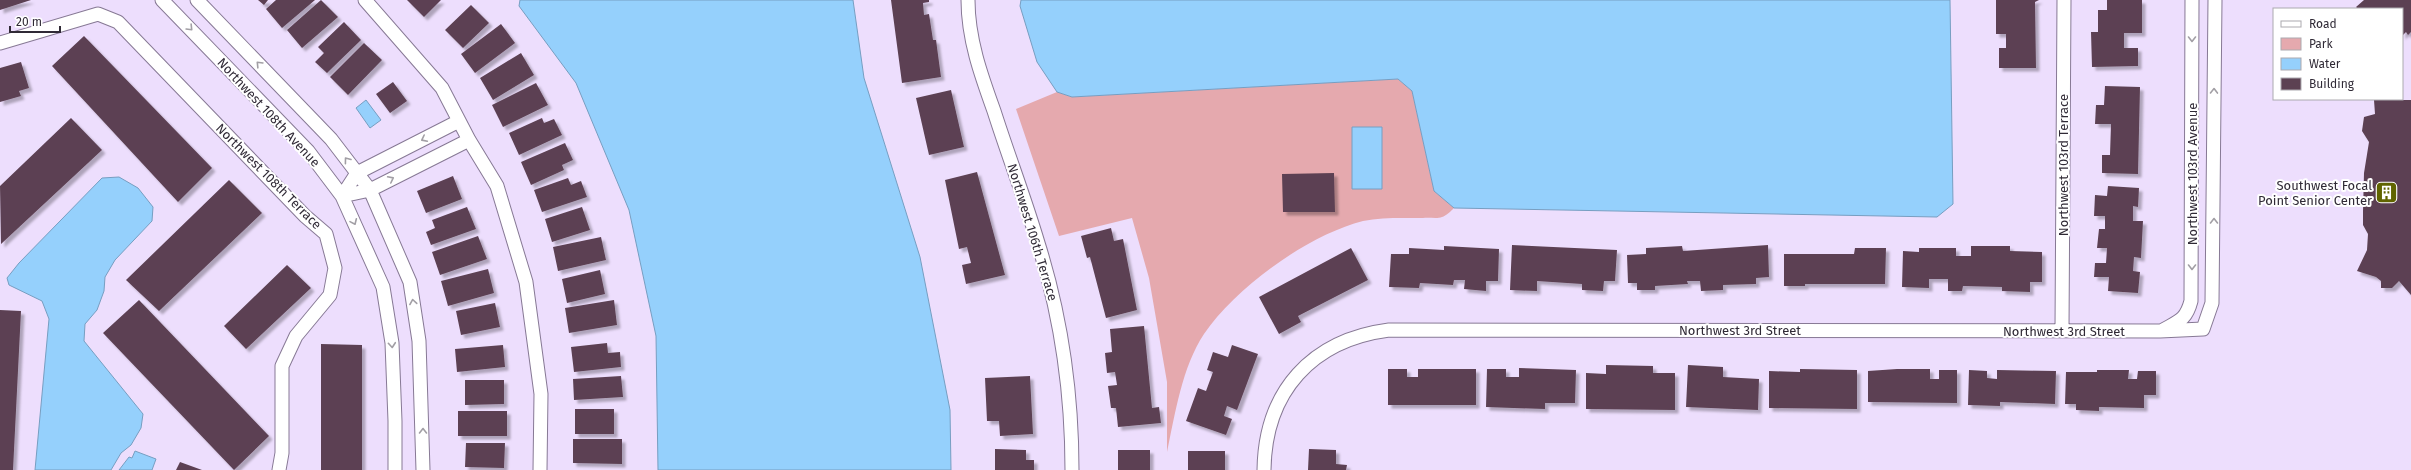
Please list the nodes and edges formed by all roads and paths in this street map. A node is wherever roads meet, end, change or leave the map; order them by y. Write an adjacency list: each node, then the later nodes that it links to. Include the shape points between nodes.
1 (162, 0): 13 (street, Northwest 108th Avenue, one-way to 13, via 308,151)
2 (197, 0): 11 (street, Northwest 108th Avenue, one-way to 2, via 331,139)
3 (365, 0): 9 (street, via 442,88)
4 (968, 0): 21 (street, Northwest 106th Terrace, via 968,23 976,60 1055,301 1066,374)
5 (2064, 0): 15 (street, Northwest 103rd Terrace)
6 (2192, 0): 16 (street, Northwest 103rd Avenue, one-way to 16, via 2191,301 2188,313 2181,320)
7 (2215, 0): 14 (street, Northwest 103rd Avenue, one-way to 7, via 2212,303 2213,280)
8 (0, 43): 17 (street, Northwest 108th Terrace, via 98,14 118,22 305,216 326,234 334,268 330,295 296,336 282,366 282,453)
9 (459, 121): 10 (street); 11 (street, one-way to 11)
10 (469, 140): 12 (street, one-way to 10); 20 (street, via 497,186 526,282 541,394)
11 (357, 173): 12 (street, Northwest 108th Avenue); 13 (street)
12 (370, 190): 13 (street); 19 (street, Northwest 108th Avenue, one-way to 12, via 419,341 410,282)
13 (342, 196): 18 (street, Northwest 108th Avenue, one-way to 18, via 383,287 392,343)
14 (2203, 329): 16 (street, Northwest 3rd Street)
15 (2062, 330): 16 (street, Northwest 3rd Street); 22 (street, Northwest 3rd Street, via 1389,330 1358,336 1334,346 1316,357 1292,381 1280,400 1269,426)
16 (2160, 331)
17 (279, 470)
18 (395, 470)
19 (423, 470)
20 (540, 470)
21 (1072, 470)
22 (1264, 470)

